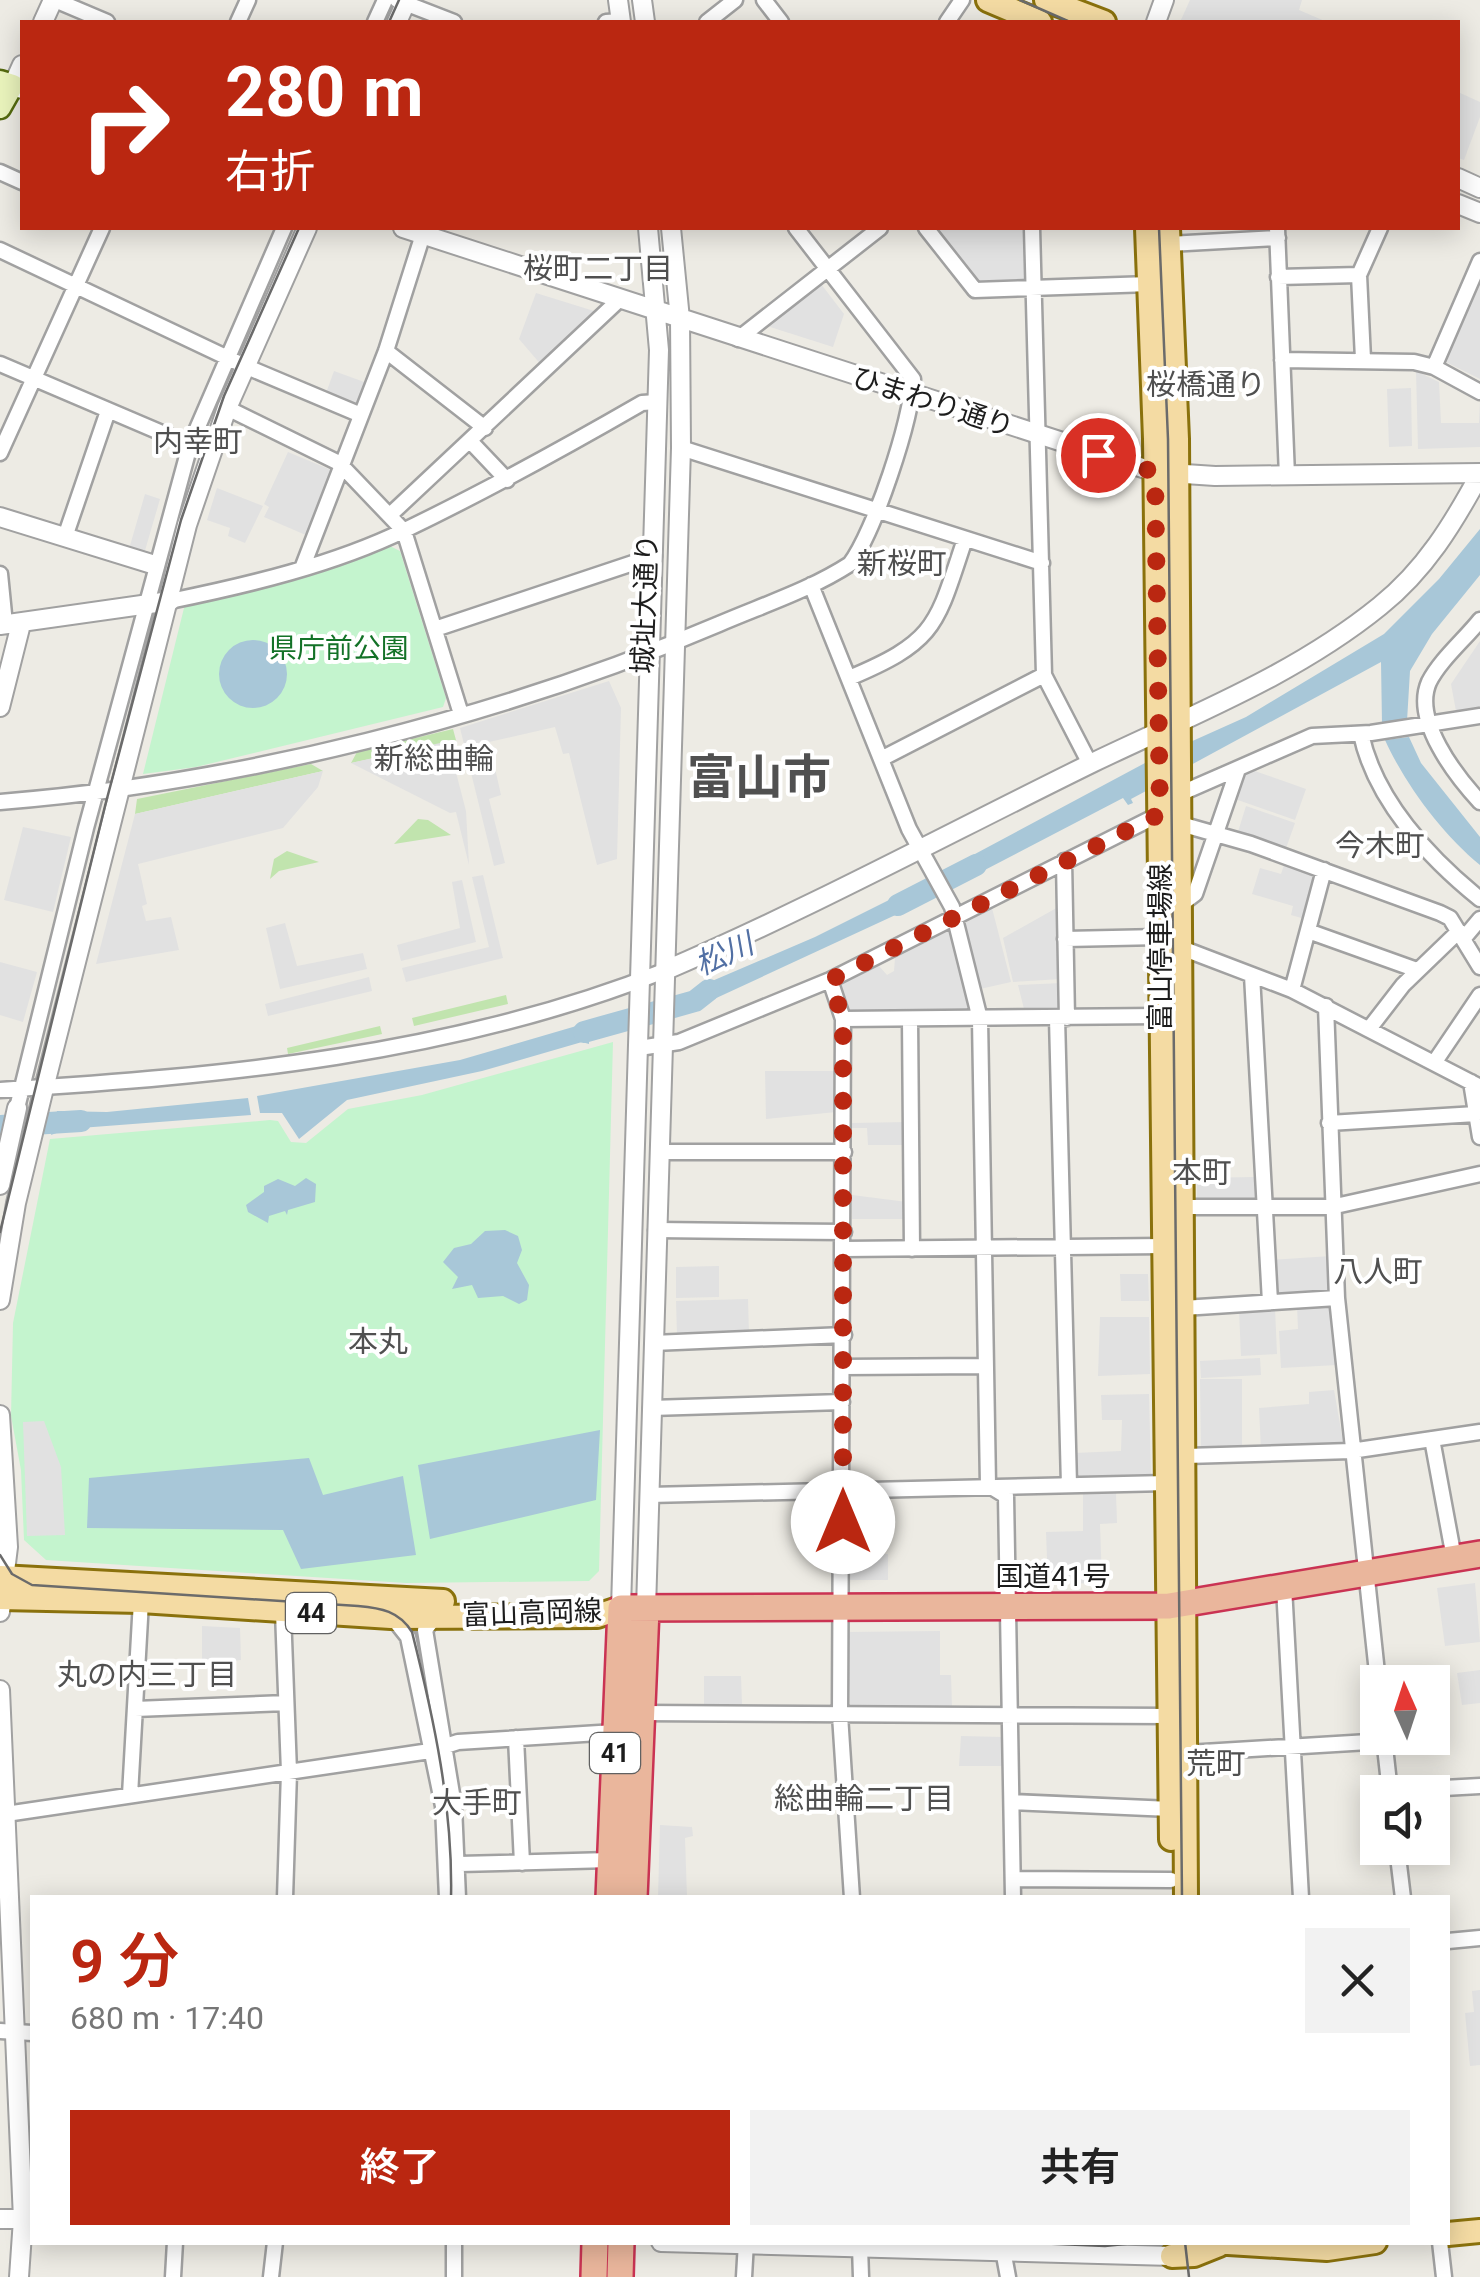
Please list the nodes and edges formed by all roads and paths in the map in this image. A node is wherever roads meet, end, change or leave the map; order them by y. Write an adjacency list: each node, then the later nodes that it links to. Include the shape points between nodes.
1 (54, 0): 7 (street)
2 (734, 0): 9 (street)
3 (764, 0): 10 (street)
4 (988, 0): 11 (main road)
5 (1046, 0): 12 (main road)
6 (403, 1): 8 (street)
7 (102, 20)
8 (449, 20)
9 (709, 20)
10 (779, 20)
11 (1035, 20)
12 (1099, 20)
13 (12, 85): 14 (main road)
14 (0, 108)
15 (101, 230): 35 (street)
16 (283, 230): 42 (street)
17 (306, 230): 46 (street)
18 (648, 230): 38 (street, 城址大通り)
19 (672, 230): 39 (street, 城址大通り)
20 (798, 230): 31 (street)
21 (878, 230): 31 (street)
22 (928, 230): 36 (street, via 975,290)
23 (1032, 230): 36 (street)
24 (1147, 230): 34 (main road, 富山停車場線)
25 (1379, 230): 32 (street)
26 (424, 231): 37 (street, ひまわり通り); 41 (street)
27 (1277, 233): 28 (street); 33 (street)
28 (1169, 236): 62 (main road, 富山停車場線)
29 (2, 256): 35 (street)
30 (1480, 261): 47 (street)
31 (830, 269): 40 (street); 50 (street, via 913,379)
32 (1359, 275): 33 (street); 43 (street)
33 (1278, 277): 44 (street)
34 (1150, 284): 36 (street); 62 (main road, 富山停車場線)
35 (76, 286): 42 (street); 48 (street)
36 (1035, 289): 56 (street)
37 (620, 299): 38 (street, ひまわり通り); 55 (street)
38 (657, 312): 39 (street, ひまわり通り); 51 (street, 城址大通り)
39 (680, 319): 40 (street, ひまわり通り); 59 (street, 城址大通り)
40 (738, 339): 50 (street, ひまわり通り)
41 (386, 350): 54 (street); 55 (street)
42 (226, 357): 46 (street); 58 (street)
43 (1363, 359): 44 (street); 47 (street)
44 (1282, 360): 64 (street)
45 (0, 364): 48 (street)
46 (247, 367): 52 (street); 54 (street)
47 (1434, 367): 49 (street)
48 (33, 379): 53 (street); 60 (street)
49 (1480, 392)
50 (912, 394): 56 (street, ひまわり通り); 66 (street)
51 (657, 402): 65 (street, via 642,403); 72 (street, 城址大通り)
52 (227, 408): 61 (street); 78 (street, via 187,525)
53 (108, 411): 58 (street); 70 (street)
54 (361, 415): 61 (street)
55 (485, 428): 57 (street)
56 (1041, 438): 62 (street, ひまわり通り); 73 (street)
57 (471, 442): 65 (street); 67 (street)
58 (190, 445): 74 (street)
59 (682, 448): 66 (street); 83 (street, 城址大通り)
60 (0, 453)
61 (343, 467): 67 (street); 75 (street)
62 (1165, 473): 64 (street, ひまわり通り); 92 (main road, 富山停車場線)
63 (1480, 473): 64 (street, ひまわり通り); 92 (street, via 1445,537 1380,606)
64 (1287, 476)
65 (507, 480): 69 (street)
66 (876, 510): 71 (street); 77 (street, via 866,544 850,564)
67 (391, 514): 69 (street)
68 (0, 517): 70 (street)
69 (404, 531): 75 (street); 82 (street)
70 (65, 537): 74 (street)
71 (966, 539): 73 (street); 86 (street, via 943,606 923,639)
72 (654, 556): 82 (street); 84 (street, 城址大通り)
73 (1042, 563): 85 (street)
74 (155, 565): 79 (street)
75 (303, 566): 78 (street)
76 (0, 574): 81 (street)
77 (811, 585): 83 (street); 86 (street)
78 (170, 601): 79 (street); 97 (street)
79 (146, 606): 81 (street); 98 (street)
80 (1480, 620): 90 (street, via 1430,682)
81 (9, 624): 87 (street)
82 (434, 629): 88 (street)
83 (674, 644): 84 (street); 117 (street, 城址大通り)
84 (652, 653): 88 (street); 119 (street, 城址大通り)
85 (1044, 675): 93 (street); 94 (street)
86 (849, 678): 93 (street)
87 (0, 707)
88 (461, 714): 97 (street, via 200,777)
89 (1480, 716): 90 (street)
90 (1428, 724): 91 (street); 100 (street)
91 (1366, 734): 95 (street, via 1312,736); 106 (street, via 1366,756 1394,808)
92 (1167, 739): 94 (street); 96 (main road, 富山停車場線)
93 (881, 759): 103 (street)
94 (1090, 764): 103 (street)
95 (1237, 772): 96 (street); 102 (street)
96 (1171, 787): 101 (main road, 富山停車場線)
97 (121, 789): 98 (street); 133 (street)
98 (96, 794): 99 (street); 134 (street)
99 (0, 802)
100 (1480, 802)
101 (1168, 818): 102 (street); 104 (street); 107 (main road, 富山停車場線); 113 (main road, 富山停車場線)
102 (1217, 832): 105 (street); 107 (street, via 1195,894)
103 (925, 858): 108 (street); 117 (street)
104 (1064, 860): 108 (street); 112 (street)
105 (1324, 870): 110 (street); 111 (street, via 1440,913)
106 (1480, 900)
107 (1178, 906): 113 (main road, 富山停車場線)
108 (956, 918): 118 (street); 127 (street)
109 (1480, 918): 111 (street)
110 (1308, 931): 115 (street); 120 (street)
111 (1462, 935): 114 (street); 115 (street)
112 (1065, 939): 113 (street); 124 (street)
113 (1169, 942): 116 (street); 123 (main road, 富山停車場線); 147 (main road, 富山停車場線)
114 (1480, 967)
115 (1417, 970): 128 (street)
116 (1252, 975): 120 (street); 148 (street)
117 (664, 977): 119 (street); 129 (street, 城址大通り)
118 (830, 980): 125 (street); 129 (street)
119 (639, 987): 130 (street, 城址大通り); 133 (street, via 356,1055 228,1074)
120 (1292, 990): 122 (street)
121 (1480, 995): 131 (street)
122 (1326, 1006): 128 (street); 138 (street)
123 (1160, 1016): 124 (street); 151 (main road, 富山停車場線)
124 (1062, 1018): 127 (street); 155 (street)
125 (843, 1019): 126 (street); 141 (street)
126 (910, 1019): 127 (street); 153 (street)
127 (980, 1019): 154 (street)
128 (1369, 1029): 131 (street)
129 (662, 1040): 130 (street); 140 (street, 城址大通り)
130 (640, 1041): 184 (street, 城址大通り)
131 (1434, 1063): 132 (street)
132 (1476, 1084): 137 (street)
133 (44, 1088): 134 (street); 142 (street)
134 (22, 1089): 135 (street); 136 (street)
135 (0, 1090)
136 (17, 1108): 143 (street)
137 (1476, 1114): 138 (street); 139 (street)
138 (1329, 1123): 146 (street)
139 (1480, 1137)
140 (658, 1152): 141 (street); 149 (street, 城址大通り)
141 (844, 1152): 150 (street)
142 (27, 1158): 143 (street); 157 (street)
143 (4, 1160): 145 (street)
144 (1480, 1174): 146 (street)
145 (0, 1185)
146 (1332, 1206): 148 (street); 156 (street)
147 (1182, 1207): 148 (street); 159 (main road, 富山停車場線)
148 (1263, 1207): 158 (street)
149 (656, 1230): 150 (street); 161 (street, 城址大通り)
150 (844, 1232): 152 (street)
151 (1164, 1246): 155 (street); 171 (main road, 富山停車場線)
152 (844, 1248): 153 (street); 160 (street)
153 (912, 1248): 154 (street)
154 (982, 1248): 155 (street); 162 (street)
155 (1061, 1249): 172 (street)
156 (1338, 1298): 158 (street); 169 (street)
157 (0, 1300)
158 (1270, 1302): 159 (street)
159 (1183, 1308): 170 (main road, 富山停車場線)
160 (844, 1334): 161 (street); 163 (street)
161 (653, 1343): 165 (street, 城址大通り)
162 (985, 1366): 163 (street); 173 (street)
163 (842, 1367): 164 (street)
164 (842, 1402): 165 (street); 174 (street)
165 (652, 1408): 175 (street, 城址大通り)
166 (0, 1415): 179 (street)
167 (1480, 1432): 168 (street)
168 (1432, 1439): 169 (street); 176 (street)
169 (1351, 1451): 170 (street); 177 (street)
170 (1186, 1456): 181 (main road, 富山停車場線)
171 (1167, 1483): 172 (street); 181 (main road, 富山停車場線)
172 (1070, 1485): 173 (street)
173 (988, 1486): 174 (street); 182 (street, via 1006,1496)
174 (843, 1490): 175 (street); 183 (street)
175 (649, 1495): 184 (street, 城址大通り)
176 (1473, 1559): 177 (highway, 国道41号)
177 (1364, 1573): 178 (highway, 国道41号); 187 (street)
178 (1284, 1587): 181 (highway, 国道41号); 198 (street)
179 (2, 1592): 180 (main road, 富山高岡線 / 44); 186 (main road, 富山高岡線 / 44)
180 (141, 1601): 185 (main road, 富山高岡線 / 44); 190 (street)
181 (1178, 1605): 182 (highway, 国道41号); 194 (main road); 200 (main road)
182 (1009, 1606): 183 (highway, 国道41号); 193 (street)
183 (843, 1607): 184 (highway, 国道41号); 192 (street)
184 (634, 1608): 186 (main road, 富山高岡線 / 44, via 598,1602); 191 (highway, 41); 195 (highway, 41)
185 (283, 1612): 186 (main road, 富山高岡線 / 44); 189 (street)
186 (414, 1617): 199 (street); 199 (street, via 424,1630)
187 (1376, 1665)
188 (0, 1690): 207 (street)
189 (286, 1703): 190 (street); 201 (street)
190 (134, 1709): 204 (street)
191 (641, 1713): 192 (street); 219 (highway, 41)
192 (840, 1715): 193 (street); 220 (street)
193 (1011, 1716): 194 (street); 205 (street)
194 (1170, 1716): 206 (main road)
195 (616, 1732): 196 (street); 208 (highway, 41)
196 (516, 1738): 199 (street); 210 (street)
197 (1360, 1741): 198 (street)
198 (1292, 1747): 200 (street); 222 (street)
199 (438, 1748): 201 (street); 211 (street); 216 (street)
200 (1187, 1753): 214 (main road)
201 (289, 1772): 204 (street); 215 (street)
202 (1480, 1786): 203 (street)
203 (1450, 1788)
204 (130, 1796): 207 (street)
205 (1012, 1802): 206 (street); 213 (street)
206 (1171, 1809): 214 (main road)
207 (6, 1814): 209 (street)
208 (610, 1860): 210 (street); 218 (highway, 41)
209 (4, 1862): 226 (street)
210 (522, 1862): 211 (street)
211 (458, 1864): 217 (street)
212 (1399, 1865): 223 (street)
213 (1014, 1879): 214 (street); 221 (street)
214 (1176, 1892)
215 (286, 1895)
216 (448, 1895)
217 (458, 1895)
218 (609, 1895)
219 (634, 1895)
220 (852, 1895)
221 (1013, 1895)
222 (1301, 1895)
223 (1403, 1895)
224 (1480, 1938): 225 (street)
225 (1450, 1941)
226 (16, 2032): 228 (street)
227 (0, 2218): 228 (street)
228 (28, 2219): 243 (street)
229 (1480, 2231): 230 (main road)
230 (1450, 2234)
231 (175, 2245): 244 (street)
232 (275, 2245): 245 (street)
233 (454, 2245): 246 (street)
234 (595, 2245): 247 (highway)
235 (622, 2245): 248 (highway)
236 (746, 2245): 249 (street)
237 (822, 2245): 240 (street)
238 (1351, 2245): 242 (main road)
239 (1440, 2245): 252 (street)
240 (860, 2246): 241 (street); 250 (street)
241 (1003, 2250): 242 (street); 251 (street)
242 (1192, 2255)
243 (20, 2277)
244 (173, 2277)
245 (270, 2277)
246 (454, 2277)
247 (594, 2277)
248 (620, 2277)
249 (744, 2277)
250 (860, 2277)
251 (1008, 2277)
252 (1444, 2277)

